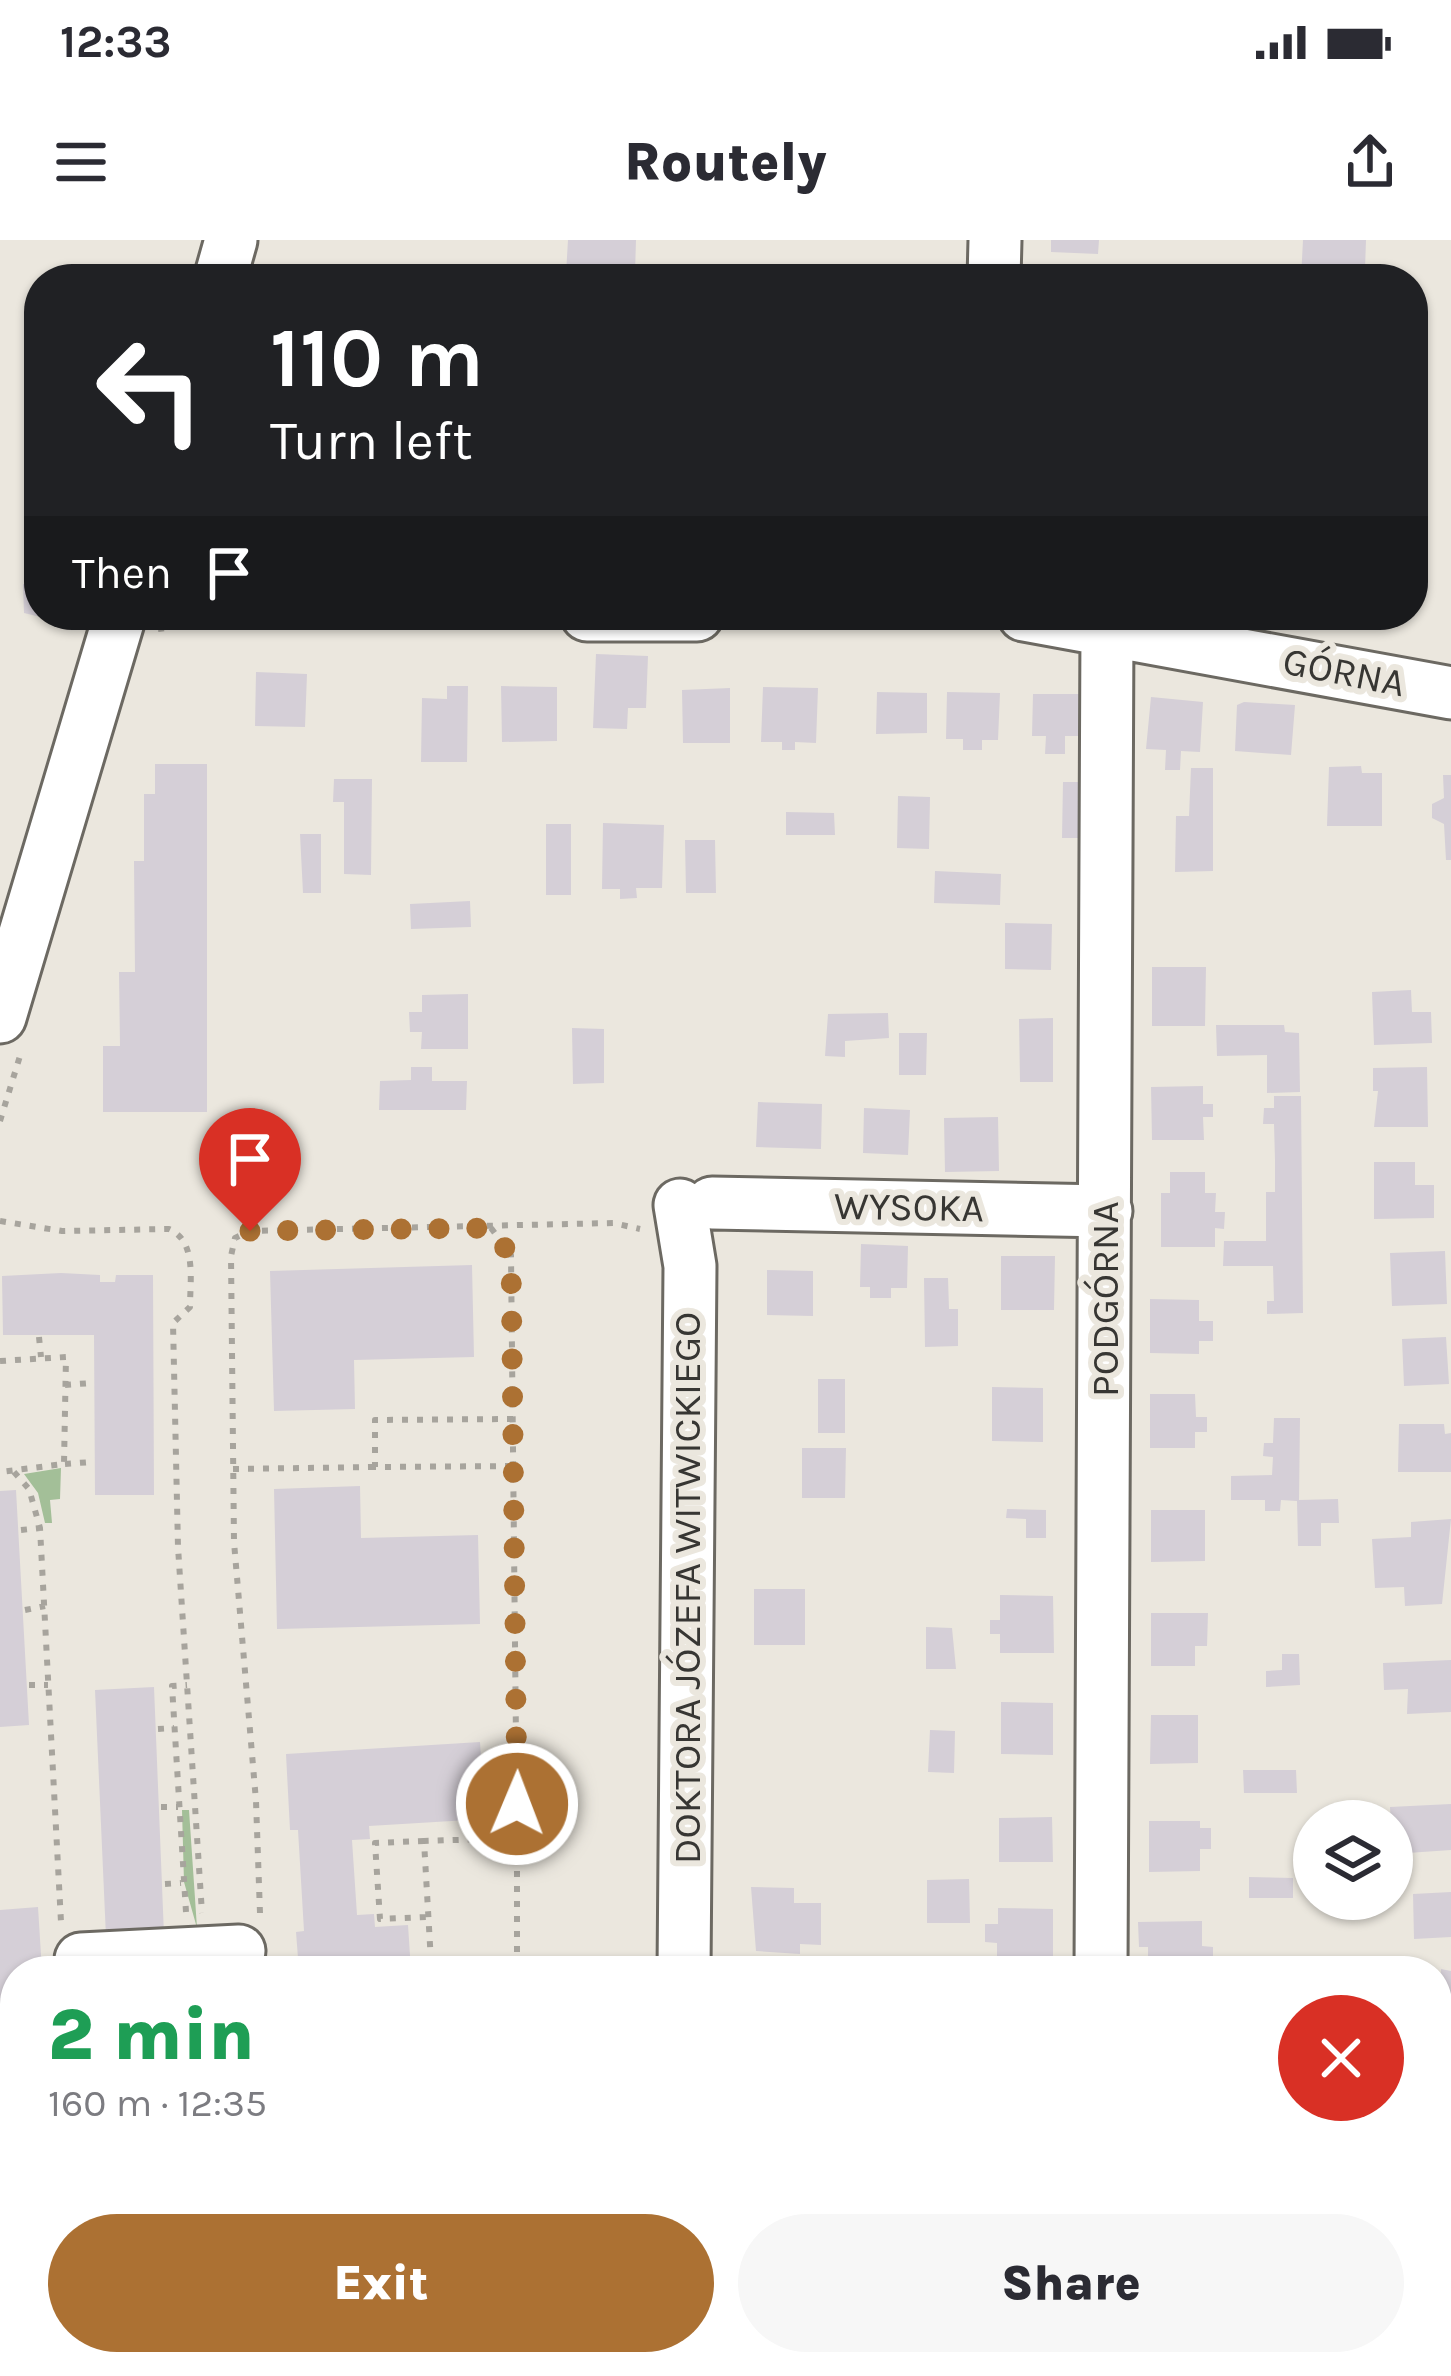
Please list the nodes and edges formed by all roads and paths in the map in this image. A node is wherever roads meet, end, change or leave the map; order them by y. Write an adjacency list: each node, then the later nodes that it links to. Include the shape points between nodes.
1 (132, 630): 5 (street)
2 (1107, 630): 7 (street, PODGÓRNA)
3 (1123, 630): 4 (street, GÓRNA)
4 (1451, 693)
5 (10, 1036): 6 (path)
6 (0, 1121)
7 (1106, 1210): 8 (street, WYSOKA); 45 (street, PODGÓRNA)
8 (680, 1215): 10 (path, via 636,1226); 44 (street, DOKTORA JÓZEFA WITWICKIEGO, via 690,1266)
9 (0, 1221): 30 (path, via 62,1231 169,1228 187,1246 190,1307 173,1323)
10 (490, 1228): 16 (path, via 511,1256); 21 (path, via 250,1231 235,1238)
11 (40, 1337): 12 (path)
12 (41, 1359): 13 (path); 15 (path, via 66,1357)
13 (0, 1361)
14 (91, 1383): 15 (path)
15 (65, 1385): 18 (path)
16 (513, 1419): 19 (path); 20 (path, via 375,1420)
17 (91, 1462): 18 (path)
18 (64, 1464): 23 (path)
19 (514, 1466): 20 (path); 35 (path)
20 (375, 1467): 21 (path)
21 (233, 1469): 40 (path)
22 (0, 1472): 23 (path)
23 (14, 1472): 24 (path, via 29,1489)
24 (40, 1528): 25 (path); 26 (path)
25 (21, 1530)
26 (45, 1606): 27 (path); 29 (path)
27 (25, 1610)
28 (29, 1685): 29 (path)
29 (48, 1685): 41 (path)
30 (187, 1685): 31 (path, via 172,1686); 40 (path)
31 (174, 1728): 32 (path); 34 (path)
32 (158, 1729)
33 (161, 1807): 34 (path)
34 (178, 1807): 37 (path)
35 (517, 1838): 36 (path); 43 (path)
36 (424, 1841): 39 (path); 39 (path, via 375,1843 380,1919)
37 (181, 1883): 38 (path); 40 (path, via 195,1934)
38 (164, 1884)
39 (428, 1917): 42 (path)
40 (227, 1942): 41 (street)
41 (71, 1944)
42 (430, 1956)
43 (517, 1956)
44 (684, 1956)
45 (1101, 1956)

